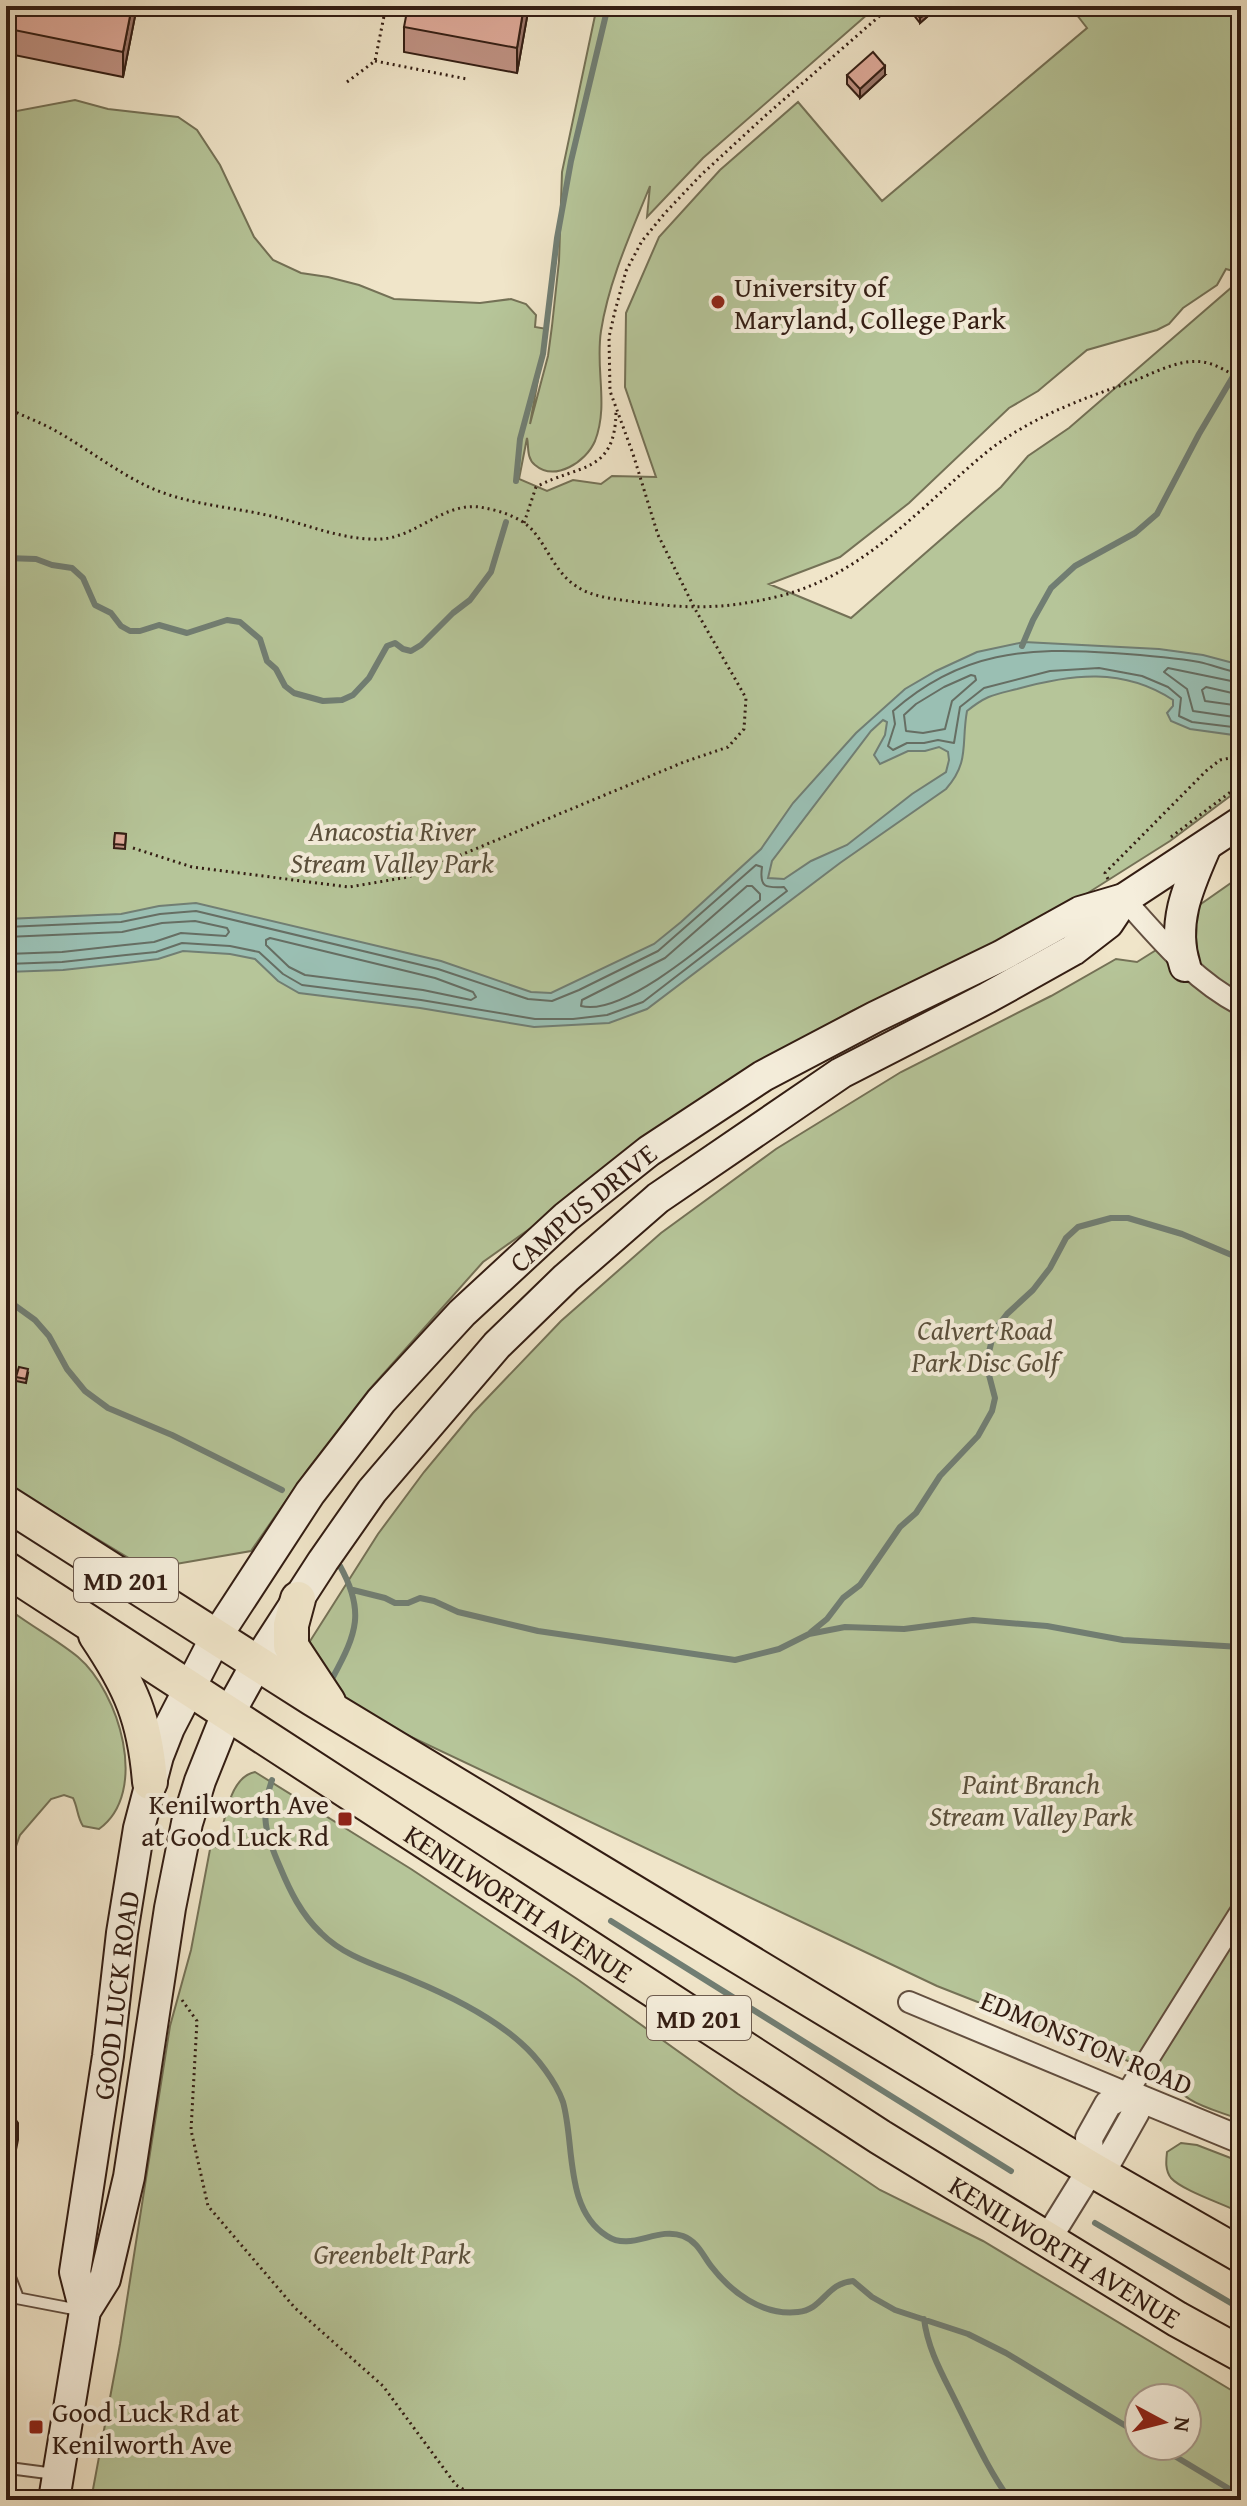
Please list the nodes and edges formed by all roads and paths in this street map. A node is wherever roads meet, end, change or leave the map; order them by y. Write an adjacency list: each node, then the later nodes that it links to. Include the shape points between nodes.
1 (149, 6): 4 (path)
2 (386, 6): 5 (path)
3 (891, 6): 10 (path, via 701,175 642,241 626,271 609,337 610,391)
4 (136, 7)
5 (375, 61): 6 (path); 7 (path)
6 (467, 79)
7 (347, 82)
8 (1241, 379): 12 (path, via 1201,361 1188,362 1100,392 1017,430 894,536 817,584 741,605)
9 (6, 407): 11 (path, via 150,488 195,502 381,539 451,510 476,506)
10 (616, 408): 11 (path, via 616,428 606,454 581,471 536,487); 12 (path, via 658,535)
11 (522, 522): 12 (path, via 575,586 620,600)
12 (695, 609): 16 (path, via 746,698 744,729 728,747 408,877 349,887 192,867)
13 (1241, 756): 17 (path, via 1220,760 1206,771 1105,873)
14 (1241, 822): 15 (main road, CAMPUS DRIVE)
15 (1206, 846): 17 (main road, CAMPUS DRIVE); 18 (main road, via 1183,905)
16 (133, 848)
17 (1116, 889): 18 (street); 22 (main road, CAMPUS DRIVE, via 1108,923 1073,950 841,1073 690,1174 611,1238 497,1345 412,1442); 24 (main road, CAMPUS DRIVE, via 1001,956 763,1076 649,1151 566,1217 462,1313 381,1401 310,1493)
18 (1185, 966): 19 (street)
19 (1241, 1005)
20 (6, 1503): 24 (main road, MD 201)
21 (6, 1569): 23 (main road, KENILWORTH AVENUE / MD 201)
22 (298, 1599): 25 (main road, CAMPUS DRIVE); 27 (main road, via 291,1646)
23 (86, 1621): 26 (main road, KENILWORTH AVENUE / MD 201); 29 (main road, via 130,1689 147,1742)
24 (216, 1637): 25 (main road, MD 201); 26 (main road, CAMPUS DRIVE)
25 (257, 1663): 27 (main road, MD 201); 28 (main road, CAMPUS DRIVE)
26 (189, 1686): 28 (main road, KENILWORTH AVENUE / MD 201); 29 (main road, GOOD LUCK ROAD)
27 (335, 1712): 35 (main road, MD 201)
28 (229, 1713): 31 (main road, GOOD LUCK ROAD, via 187,1823); 36 (main road, KENILWORTH AVENUE / MD 201)
29 (150, 1782): 41 (main road, GOOD LUCK ROAD, via 122,1933 75,2272)
30 (1241, 1911): 33 (street)
31 (161, 1971): 41 (main road, GOOD LUCK ROAD, via 129,2177 105,2279); 45 (path, via 197,2021 191,2130 208,2206 295,2308 383,2386 456,2485)
32 (909, 2002): 33 (street, EDMONSTON ROAD)
33 (1127, 2093): 34 (street, EDMONSTON ROAD); 35 (street, via 1108,2104 1089,2138)
34 (1241, 2140)
35 (1091, 2169): 36 (street); 37 (main road, MD 201)
36 (1047, 2240): 42 (main road, KENILWORTH AVENUE / MD 201)
37 (1241, 2255)
38 (6, 2267): 40 (lane)
39 (6, 2296): 40 (lane)
40 (18, 2298): 41 (lane)
41 (85, 2311): 44 (main road, GOOD LUCK ROAD)
42 (1241, 2354)
43 (7, 2468): 44 (lane)
44 (56, 2487)
45 (481, 2500)

